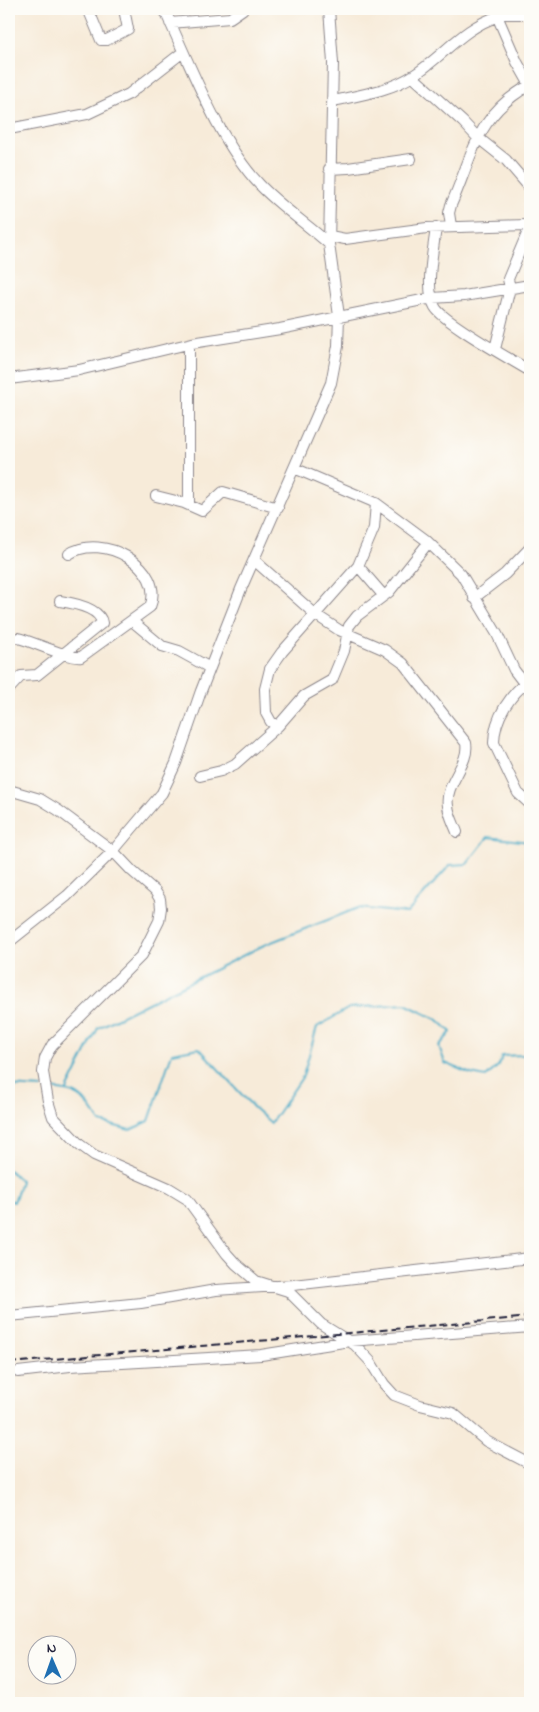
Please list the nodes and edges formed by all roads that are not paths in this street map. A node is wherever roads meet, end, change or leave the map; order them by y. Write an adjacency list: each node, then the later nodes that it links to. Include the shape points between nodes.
1 (90, 9): 2 (street, via 101,40 128,29)
2 (124, 9)
3 (164, 9): 8 (street)
4 (243, 9): 8 (street, via 230,18)
5 (329, 9): 12 (street)
6 (530, 14): 7 (street)
7 (499, 16): 10 (street, via 453,41 435,60); 11 (street, via 514,56)
8 (170, 23): 9 (street)
9 (183, 52): 13 (street, via 129,94 95,110); 20 (street, via 237,158 260,185)
10 (412, 76): 12 (street, via 375,92); 14 (street)
11 (530, 85): 14 (street, via 503,103)
12 (333, 101): 16 (street)
13 (9, 129)
14 (477, 137): 17 (street, via 506,160); 18 (street, via 451,205)
15 (411, 159): 16 (street)
16 (329, 169): 20 (street)
17 (530, 188)
18 (451, 226): 19 (street); 22 (street, via 527,225 529,229 508,279)
19 (436, 227): 20 (street); 23 (street)
20 (330, 240): 24 (street)
21 (530, 285): 22 (street)
22 (510, 288): 23 (street); 26 (street)
23 (432, 298): 24 (street); 26 (street, via 434,307 444,318)
24 (339, 316): 25 (street, via 280,330); 29 (street, via 333,374)
25 (188, 344): 28 (street, via 79,370); 32 (street)
26 (495, 349): 27 (street)
27 (530, 371)
28 (9, 379)
29 (294, 468): 31 (street); 33 (street)
30 (156, 496): 32 (street)
31 (376, 503): 34 (street); 38 (street, via 374,528)
32 (189, 505): 33 (street, via 205,510 223,492)
33 (278, 508): 37 (street)
34 (428, 543): 39 (street); 40 (street, via 461,574)
35 (530, 548): 40 (street, via 505,574)
36 (69, 554): 43 (street, via 83,547 115,550 142,569 150,586 152,604)
37 (254, 560): 42 (street); 47 (street)
38 (358, 566): 39 (street); 42 (street)
39 (384, 596): 44 (street, via 358,616)
40 (474, 598): 48 (street)
41 (60, 601): 46 (street, via 83,607 102,621 96,630)
42 (316, 615): 44 (street); 50 (street, via 270,669 265,689 266,713 269,720)
43 (132, 621): 46 (street, via 81,657); 47 (street, via 162,646 179,651)
44 (347, 633): 50 (street, via 344,651 332,680 304,696); 54 (street, via 380,648 404,664 466,743 466,752 447,805)
45 (18, 638): 46 (street)
46 (64, 653): 49 (street, via 37,675 18,677)
47 (210, 668): 55 (street, via 170,779 145,816)
48 (528, 685): 53 (street, via 510,697 494,743 518,793)
49 (9, 688)
50 (278, 726): 51 (street, via 234,764 222,771)
51 (200, 776)
52 (9, 790): 55 (street, via 47,802)
53 (530, 804)
54 (457, 832)
55 (113, 851): 56 (street, via 67,896); 58 (street, via 155,891 161,908 159,921 142,955 52,1045 45,1058 45,1084 53,1117 94,1155 187,1199 226,1254 256,1281)
56 (9, 942)
57 (530, 1258): 58 (street)
58 (272, 1286): 59 (street); 61 (street, via 293,1295 321,1324)
59 (9, 1316)
60 (530, 1327): 61 (street)
61 (350, 1341): 62 (street, via 261,1356 70,1366); 63 (street, via 370,1361 394,1394 420,1405 453,1413 486,1441)
62 (18, 1372)
63 (530, 1464)

